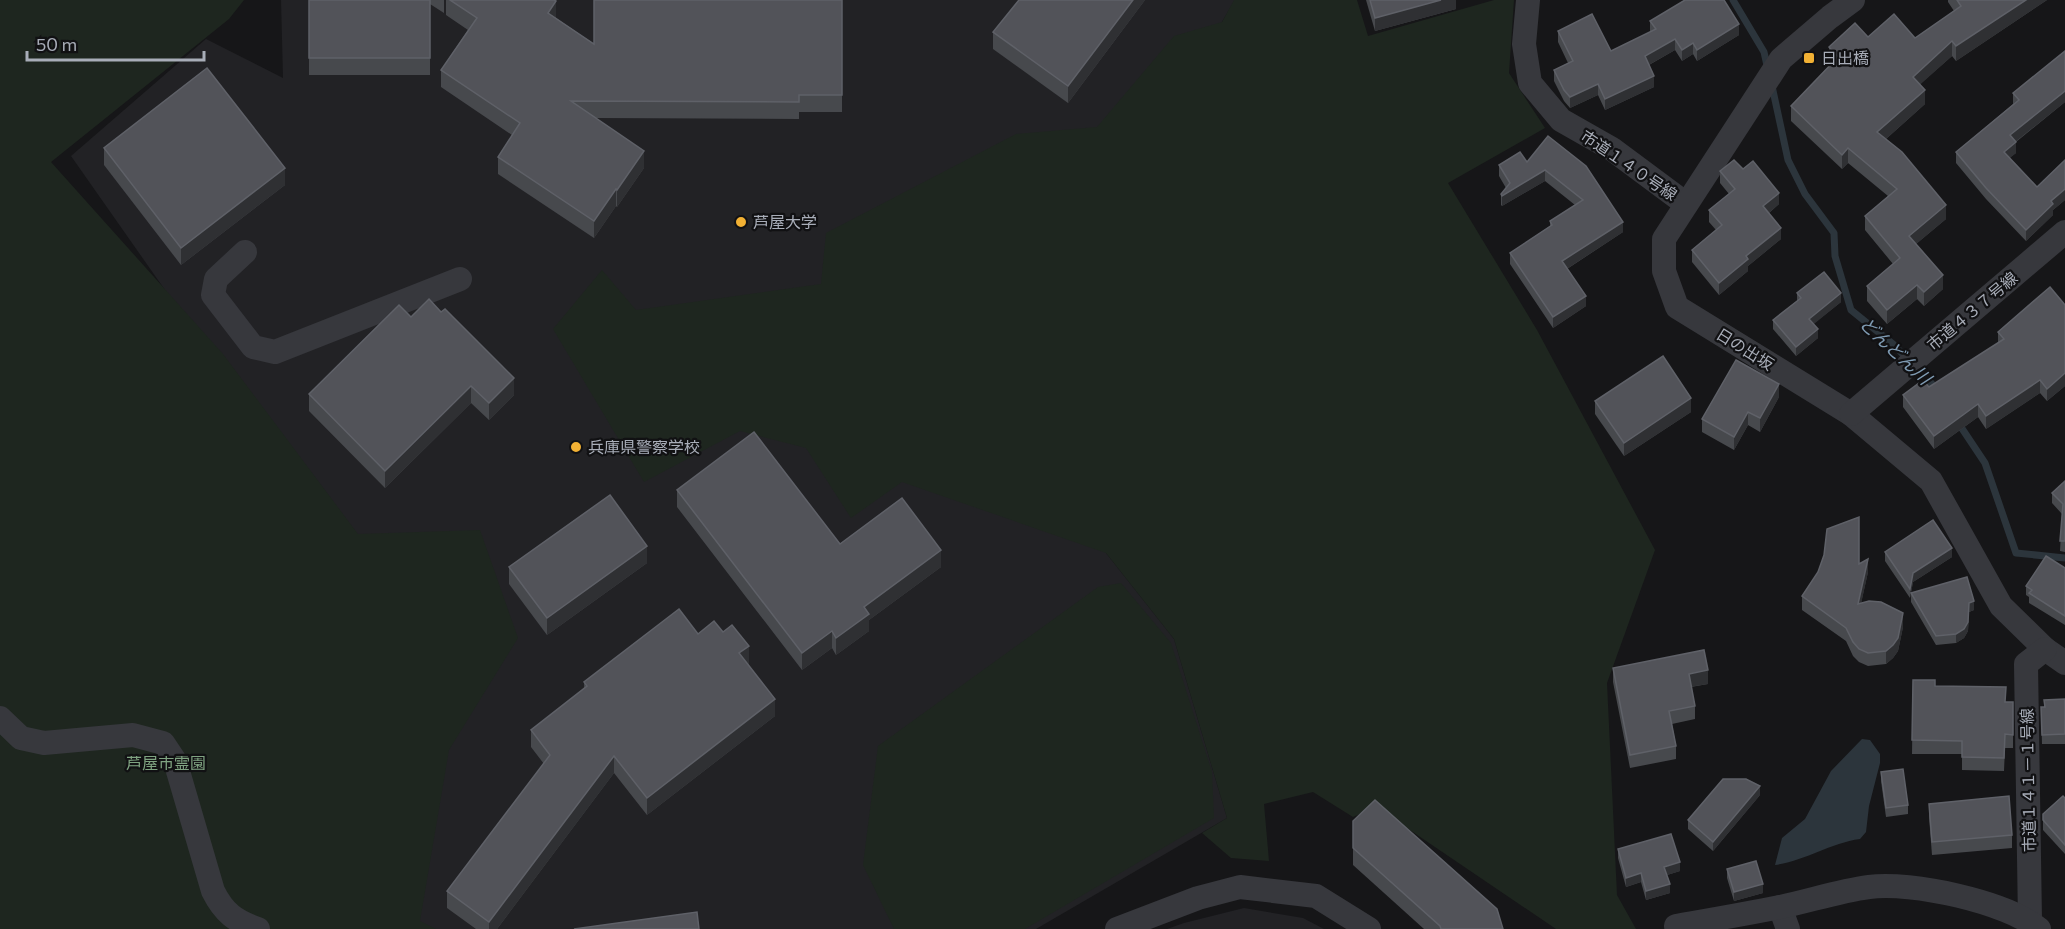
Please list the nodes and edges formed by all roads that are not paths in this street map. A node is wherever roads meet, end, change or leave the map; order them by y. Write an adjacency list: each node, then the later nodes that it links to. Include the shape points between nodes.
1 (1528, 0): 4 (street, 市道１４０号線, via 1524,44 1530,83 1561,120 1612,149)
2 (1853, 0): 3 (street, 日の出坂)
3 (1826, 8): 4 (street, 日の出坂, via 1781,59)
4 (1686, 204): 8 (street, 日の出坂, via 1664,239 1664,271 1677,307)
5 (2065, 232): 8 (street, 市道４３７号線)
6 (245, 252): 7 (street, via 216,279 213,295 253,347 275,352)
7 (460, 279)
8 (1851, 414): 9 (street, 日の出坂, via 1931,481 2001,606)
9 (2045, 649): 10 (street, 日の出坂); 13 (street, 市道１４１－１号線, via 2026,663)
10 (2065, 663)
11 (0, 718): 15 (street, via 21,738 44,743 134,735 163,743 175,761 213,891 222,908 241,923)
12 (1784, 918): 13 (street, via 1870,886 1911,887 1984,902); 14 (street)
13 (2035, 925)
14 (1676, 926)
15 (258, 929)
16 (1117, 929): 17 (street, via 1177,905 1240,887 1316,896)
17 (1369, 929)

